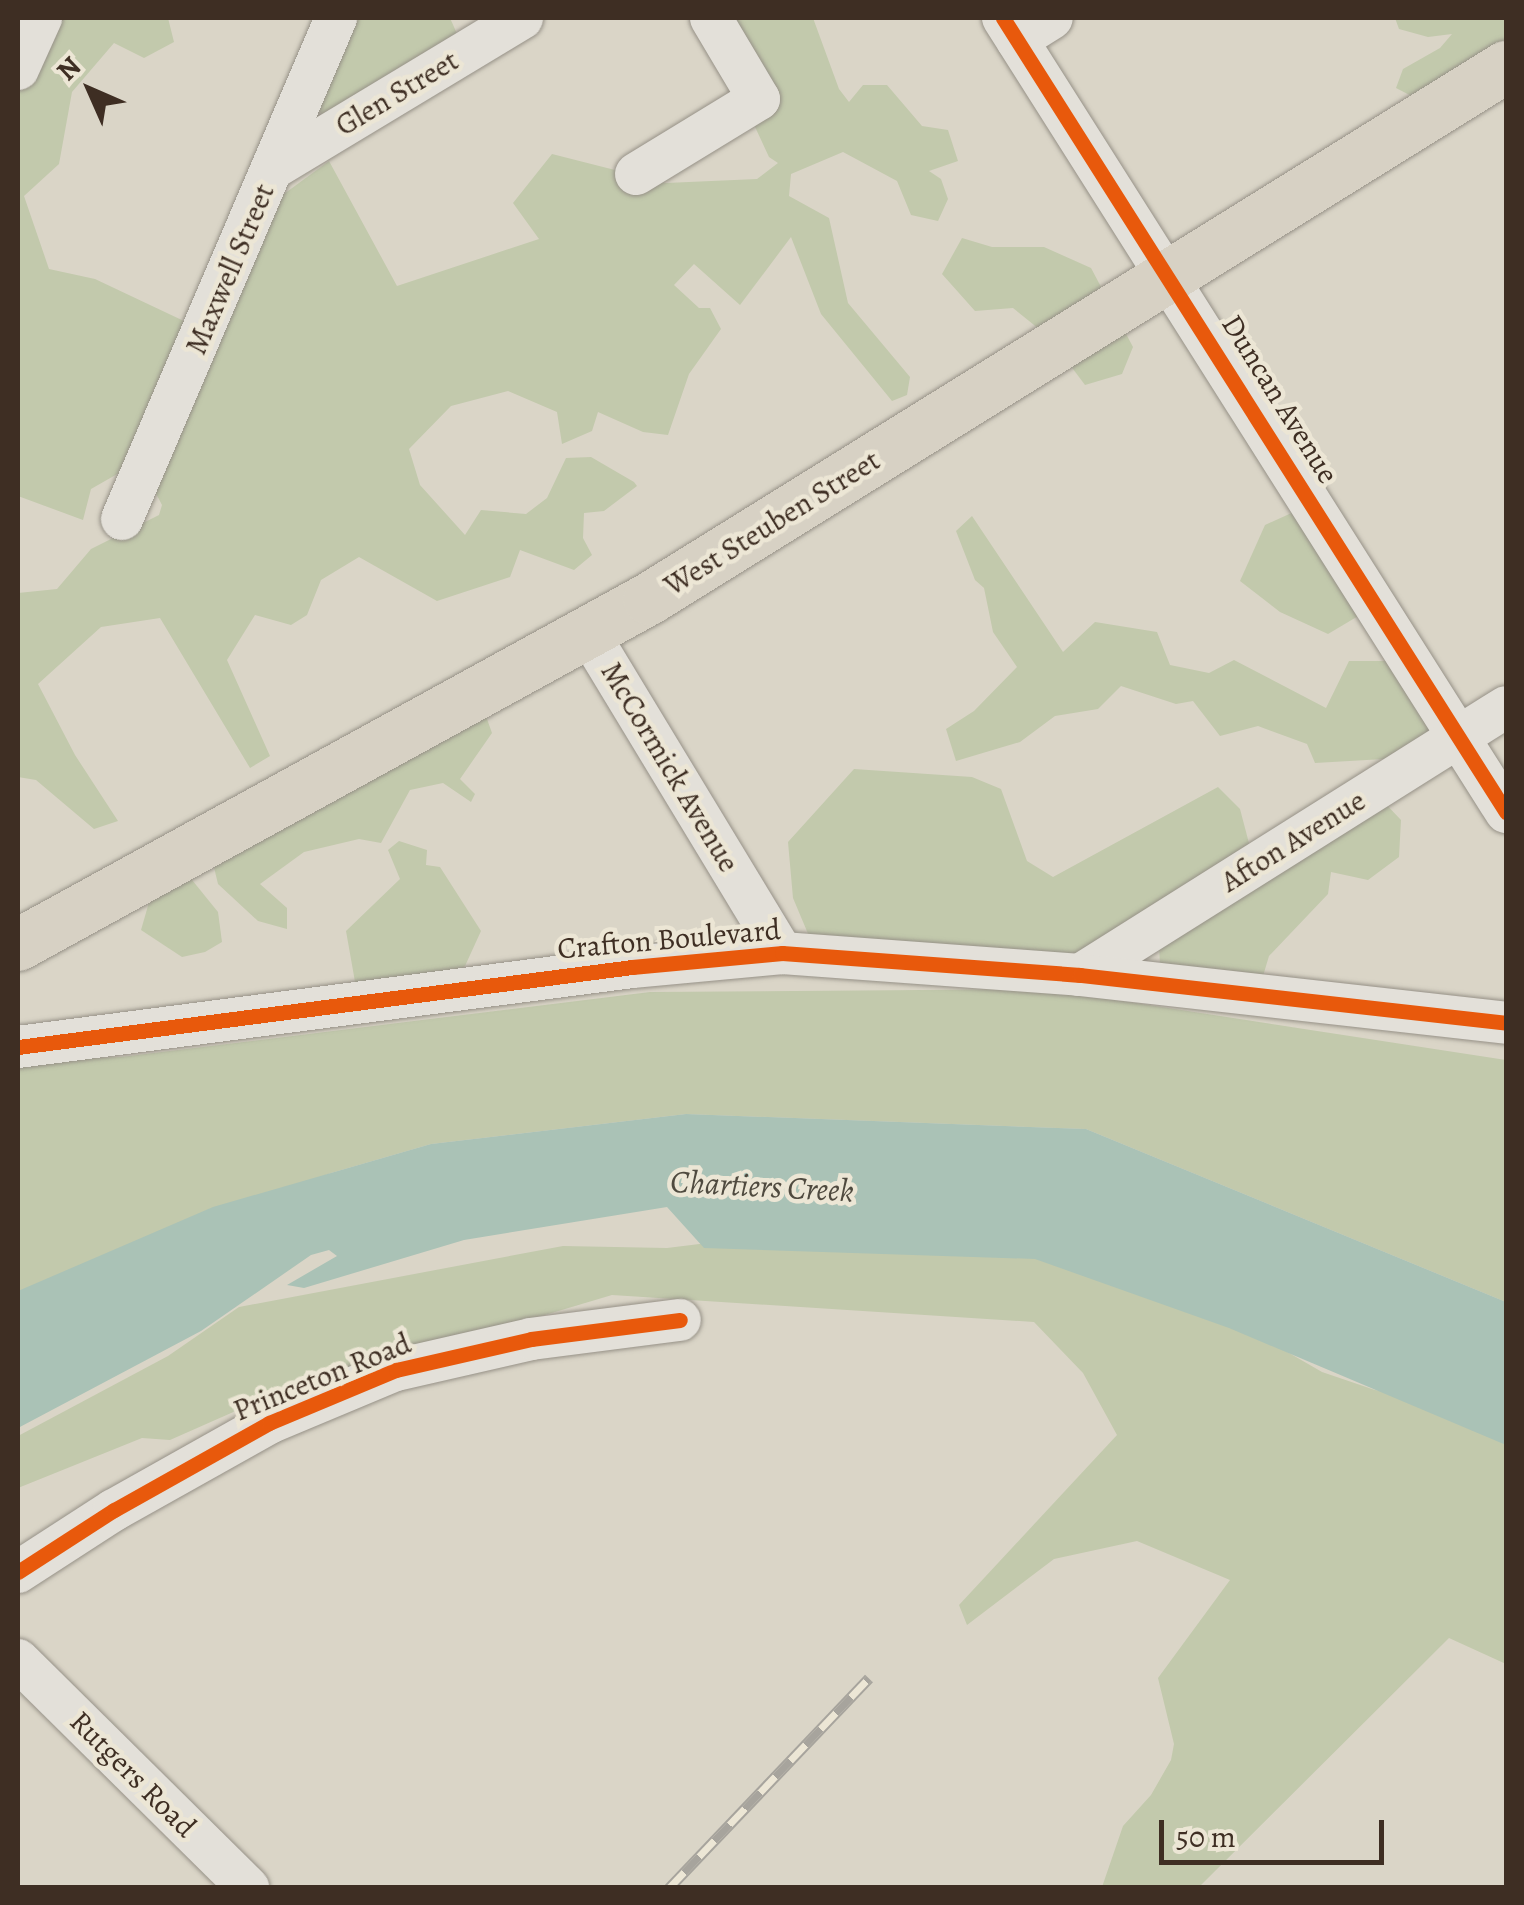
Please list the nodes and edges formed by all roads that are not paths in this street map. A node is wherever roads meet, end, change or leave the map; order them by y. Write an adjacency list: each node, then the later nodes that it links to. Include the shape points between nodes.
1 (41, 18): 7 (street)
2 (336, 18): 8 (street, Maxwell Street)
3 (522, 18): 8 (street, Glen Street)
4 (711, 18): 9 (street, via 758,100)
5 (1024, 25): 10 (street, Duncan Avenue)
6 (1506, 68): 10 (main road, West Steuben Street)
7 (18, 69)
8 (272, 169): 11 (street, Maxwell Street)
9 (636, 174)
10 (1171, 276): 12 (main road, West Steuben Street); 14 (street, Duncan Avenue)
11 (122, 519)
12 (589, 634): 16 (main road, West Steuben Street); 17 (street, McCormick Avenue)
13 (1506, 707): 14 (street, Afton Avenue)
14 (1459, 736): 15 (street, Duncan Avenue); 18 (street, Afton Avenue)
15 (1506, 812)
16 (18, 945)
17 (782, 953): 18 (street, Crafton Boulevard); 20 (street, Crafton Boulevard)
18 (1080, 975): 19 (street, Crafton Boulevard)
19 (1506, 1022)
20 (18, 1047)
21 (680, 1320): 22 (street, Princeton Road, via 531,1339 396,1370 270,1424)
22 (18, 1572)
23 (18, 1660): 24 (street, Rutgers Road)
24 (248, 1888)

